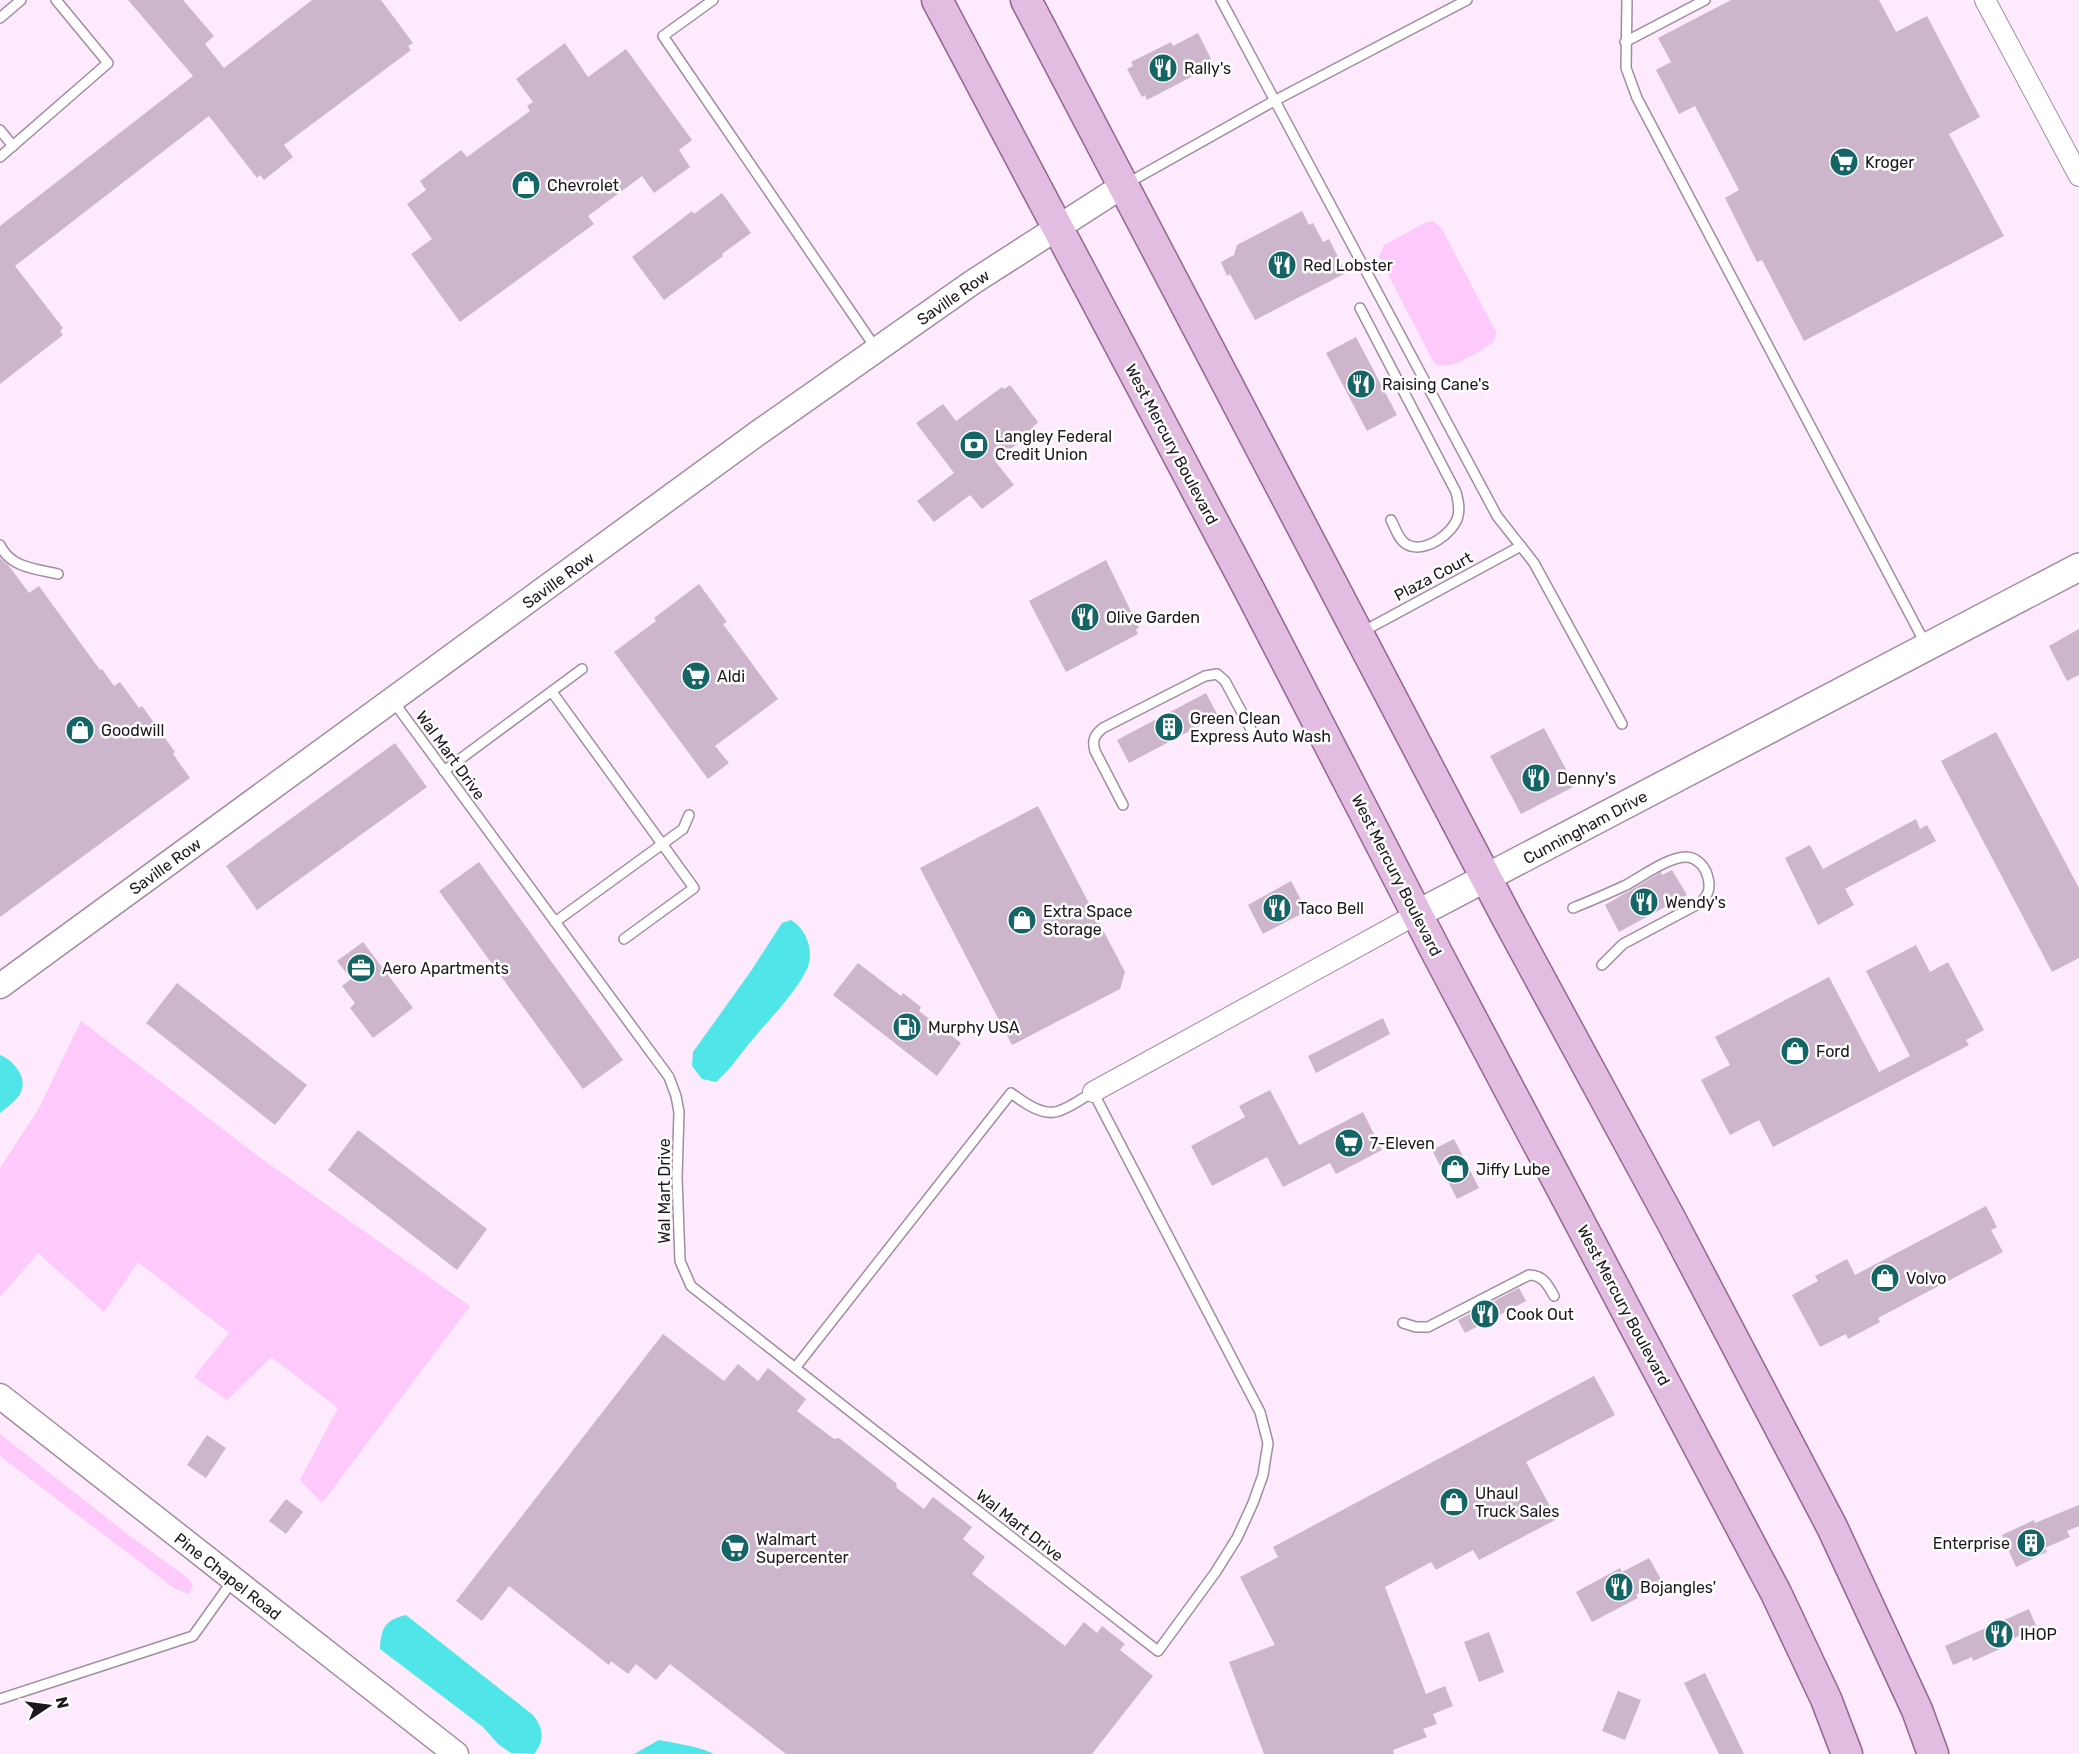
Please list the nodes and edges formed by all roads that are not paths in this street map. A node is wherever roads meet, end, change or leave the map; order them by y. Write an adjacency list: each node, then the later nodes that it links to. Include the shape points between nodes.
1 (21, 0): 11 (lane)
2 (56, 0): 15 (lane, via 108,63)
3 (713, 0): 21 (lane, via 663,36)
4 (937, 0): 19 (main road, West Mercury Boulevard)
5 (1026, 0): 18 (main road)
6 (1221, 0): 13 (lane)
7 (1467, 0): 13 (lane)
8 (1627, 0): 12 (lane)
9 (1705, 0): 12 (lane)
10 (1985, 0): 17 (street)
11 (0, 18)
12 (1625, 42): 28 (lane, via 1626,68 1637,98)
13 (1275, 101): 18 (lane); 24 (lane, via 1497,516)
14 (0, 130): 15 (lane)
15 (13, 146): 16 (lane)
16 (0, 157)
17 (2079, 176)
18 (1124, 185): 19 (street, Saville Row); 27 (main road)
19 (1058, 226): 21 (street, Saville Row); 40 (main road, West Mercury Boulevard)
20 (1360, 308): 22 (lane, via 1459,502 1455,525 1447,534 1420,547 1401,540)
21 (878, 350): 31 (street, Saville Row, via 758,433)
22 (1391, 520)
23 (0, 545): 26 (lane, via 11,560)
24 (1521, 546): 27 (lane, Plaza Court); 32 (lane)
25 (2079, 567): 28 (main road, Cunningham Drive)
26 (58, 574)
27 (1359, 633): 38 (main road)
28 (1927, 647): 38 (main road, Cunningham Drive)
29 (582, 669): 30 (lane)
30 (552, 692): 34 (lane); 37 (lane)
31 (393, 701): 34 (lane, Wal Mart Drive); 44 (street, Saville Row)
32 (1622, 724)
33 (1254, 735): 35 (lane, via 1226,681 1217,674 1205,676 1103,728 1094,736 1093,744)
34 (444, 771): 41 (lane, Wal Mart Drive)
35 (1123, 805)
36 (689, 815): 37 (lane, via 683,829)
37 (662, 844): 41 (lane); 42 (lane, via 694,888)
38 (1486, 878): 40 (main road, Cunningham Drive); 54 (main road, via 1832,1527 1917,1710)
39 (1573, 908): 43 (lane, via 1678,858 1693,858 1706,871 1709,890 1700,903 1623,944)
40 (1417, 914): 45 (street, Cunningham Drive); 53 (main road, West Mercury Boulevard, via 1776,1593)
41 (555, 922): 48 (lane, Wal Mart Drive, via 669,1077 679,1113 680,1261 691,1286)
42 (624, 939)
43 (1602, 965)
44 (0, 986)
45 (1093, 1092): 48 (lane, via 1058,1112 1025,1104 1011,1093); 48 (lane, Wal Mart Drive, via 1260,1412 1268,1443 1263,1474 1237,1538 1158,1652)
46 (1554, 1296): 47 (lane, via 1543,1279 1529,1275 1428,1327)
47 (1403, 1323)
48 (795, 1368)
49 (0, 1396): 50 (street, Pine Chapel Road)
50 (233, 1580): 51 (lane, via 194,1636); 52 (street, Pine Chapel Road)
51 (0, 1699)
52 (456, 1754)
53 (1847, 1754)
54 (1933, 1754)

